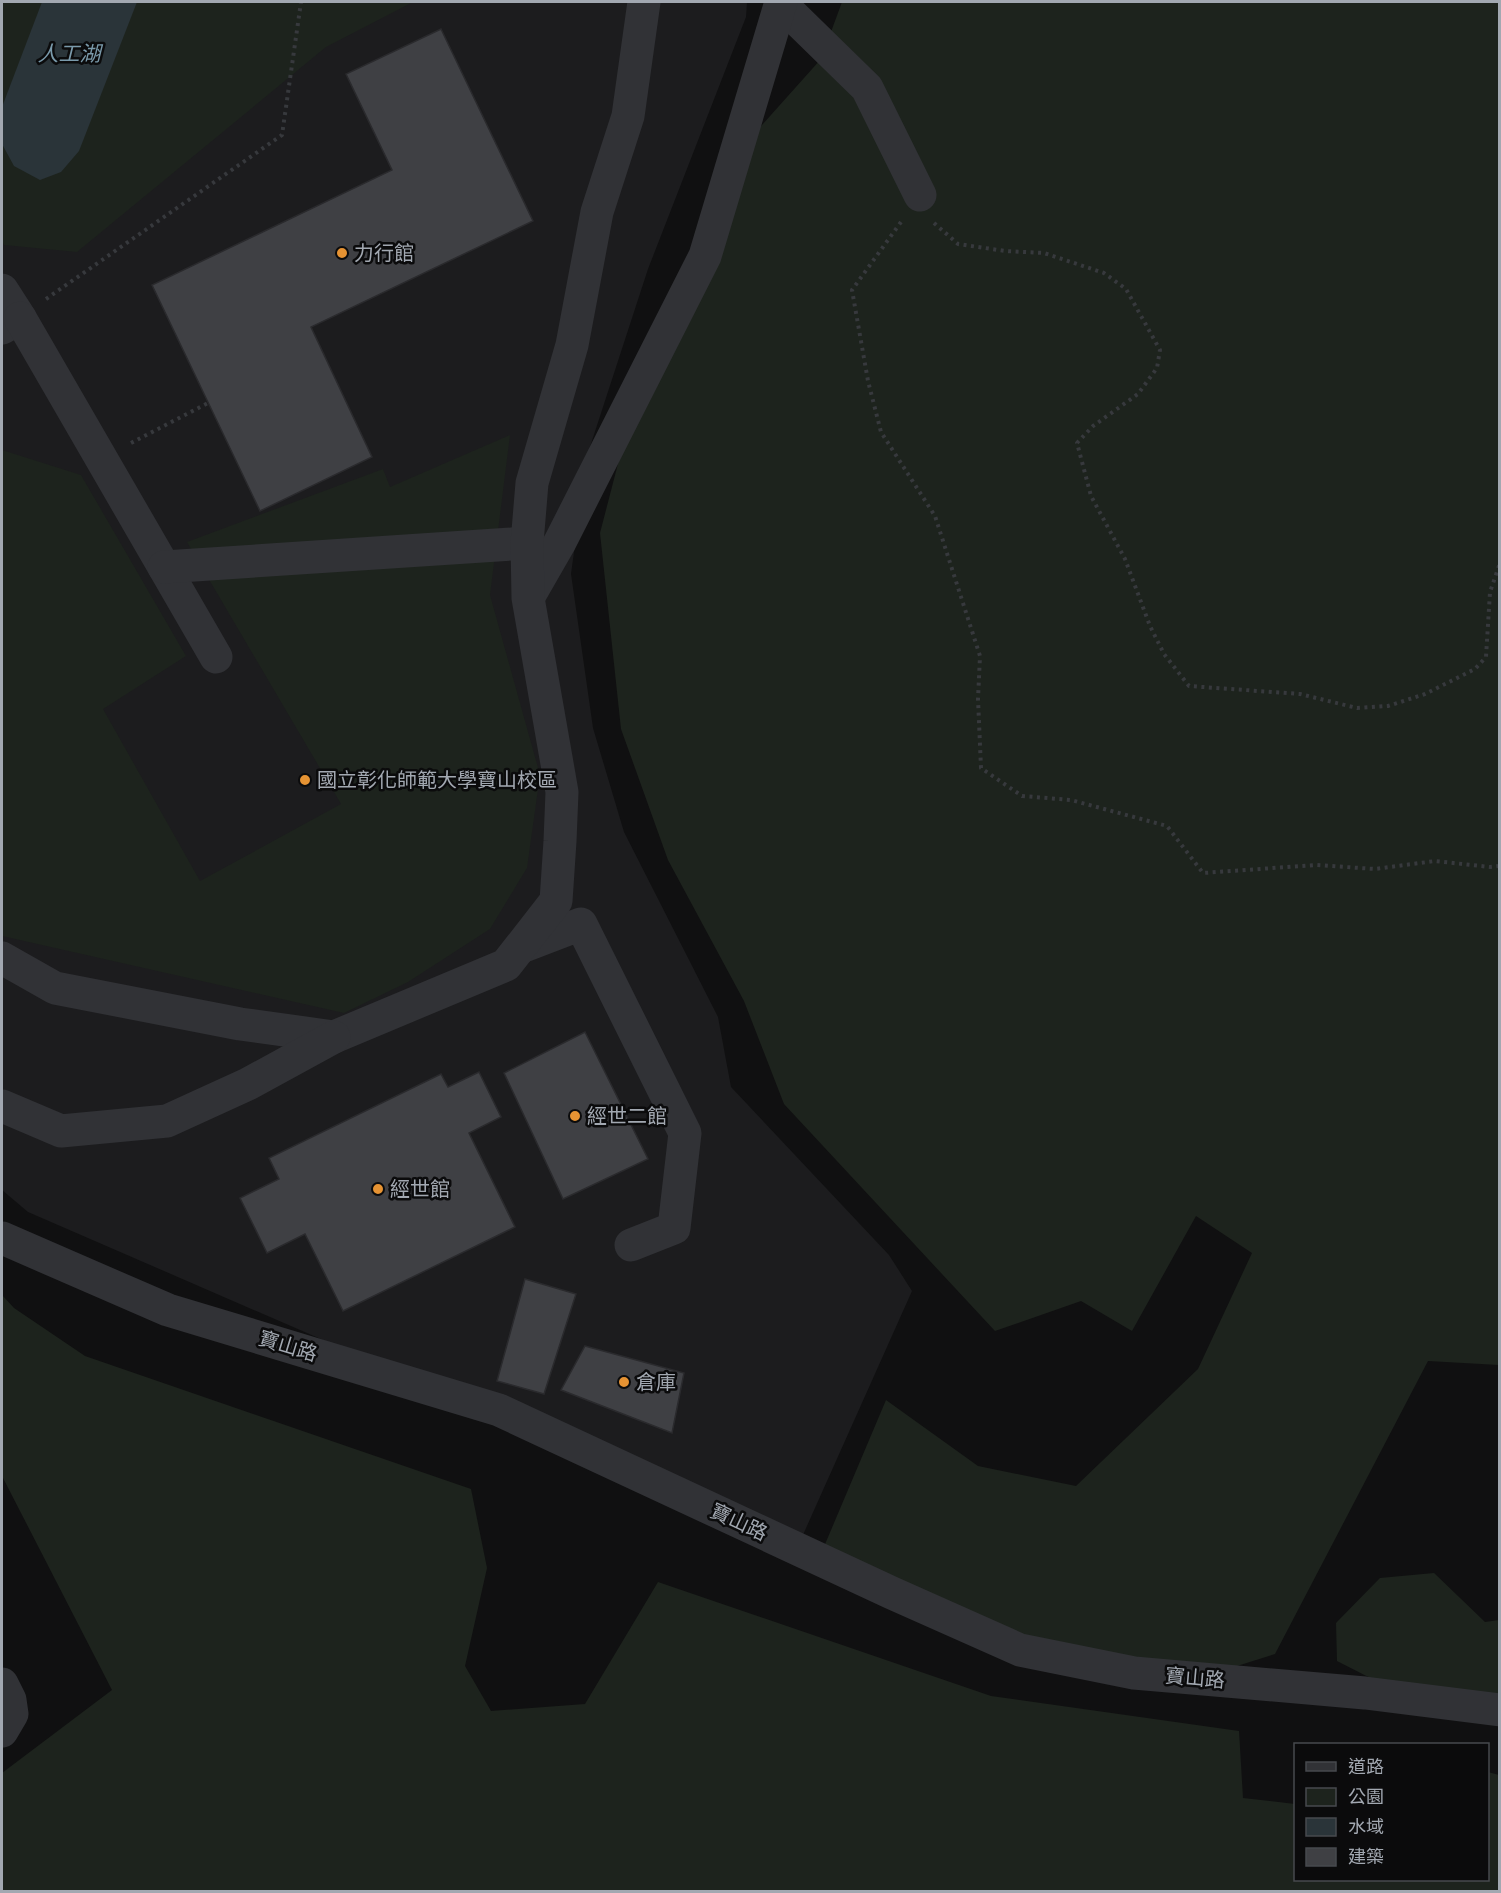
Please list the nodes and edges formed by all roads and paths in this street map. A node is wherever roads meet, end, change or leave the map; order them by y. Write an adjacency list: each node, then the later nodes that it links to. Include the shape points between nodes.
1 (301, 2): 6 (path, via 282,135)
2 (644, 2): 9 (street, via 628,116 597,212 572,345 532,483)
3 (788, 2): 4 (street, via 867,88); 12 (street, via 705,256)
4 (920, 195): 10 (path, via 935,225 958,244 1044,253 1104,273 1126,289 1151,330 1160,350 1157,368 1138,394 1093,426 1077,443 1091,496 1125,559 1150,626 1164,654 1189,686 1300,694 1357,708 1388,706 1425,694 1475,669 1486,657 1490,592); 14 (path, via 852,290 880,432 935,516 980,656 981,768 1022,796 1071,800 1167,826 1203,873 1316,865 1375,869 1435,861)
5 (2, 290): 6 (street)
6 (11, 323): 8 (street)
7 (208, 404): 8 (path)
8 (101, 458): 11 (street)
9 (527, 543): 11 (street); 12 (street)
10 (1500, 563)
11 (164, 567): 13 (street)
12 (528, 598): 15 (street, via 562,792 556,901)
13 (216, 657)
14 (1500, 866)
15 (520, 947): 17 (street, via 506,965); 20 (street, via 581,924 685,1133 674,1228)
16 (2, 958): 17 (street, via 55,988 240,1024)
17 (334, 1037): 18 (street, via 248,1084 167,1120 61,1131)
18 (2, 1106)
19 (2, 1238): 22 (street, 寶山路, via 168,1310 499,1410 1020,1650 1134,1673 1365,1693)
20 (631, 1245)
21 (2, 1684): 23 (street, via 12,1714)
22 (1500, 1710)
23 (2, 1731)

